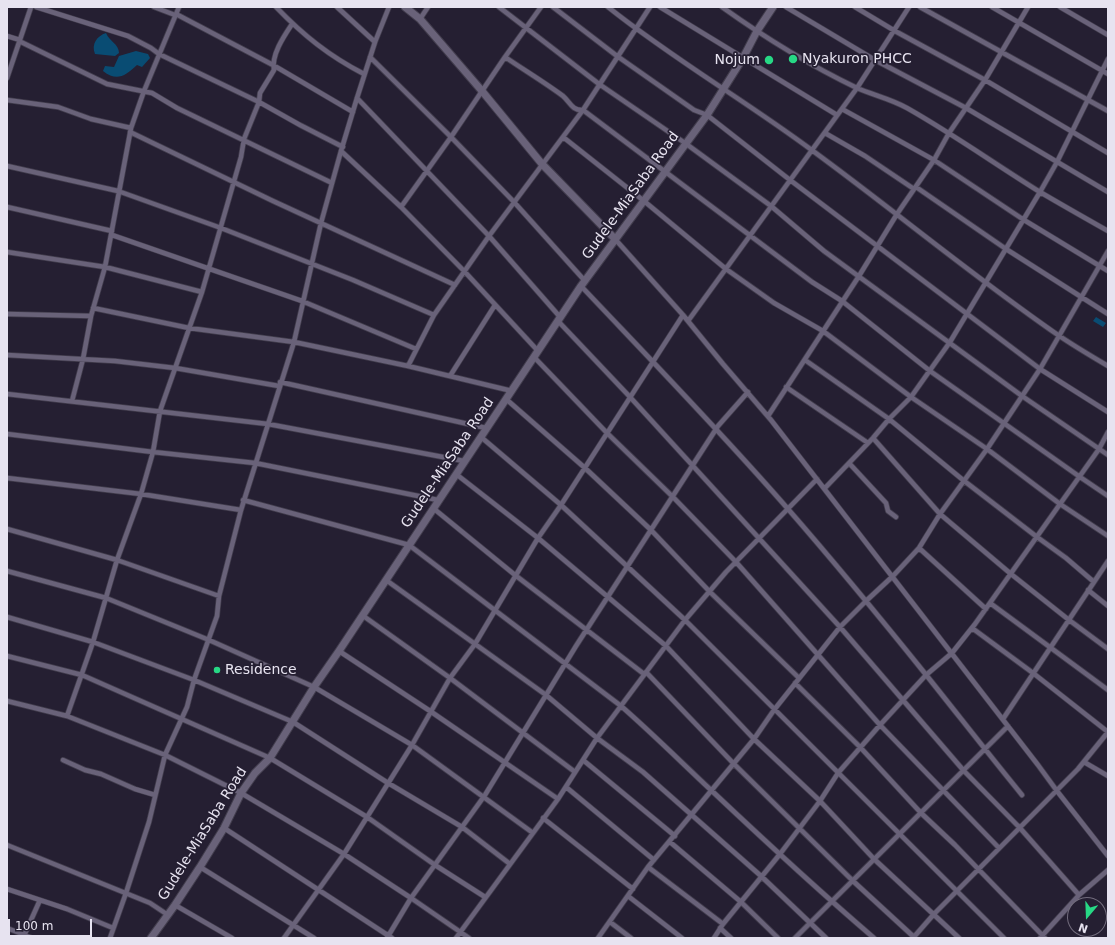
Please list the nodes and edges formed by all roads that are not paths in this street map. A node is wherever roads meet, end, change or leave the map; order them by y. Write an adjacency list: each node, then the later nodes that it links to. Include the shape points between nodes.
1 (31, 7): 35 (street)
2 (36, 7): 38 (street, via 128,36)
3 (154, 7): 25 (street)
4 (179, 7): 25 (street)
5 (276, 7): 28 (street)
6 (337, 7): 36 (street)
7 (389, 7): 36 (street)
8 (405, 7): 26 (street)
9 (428, 7): 26 (street)
10 (499, 7): 29 (street)
11 (541, 7): 29 (street)
12 (552, 7): 39 (street)
13 (608, 7): 30 (street)
14 (650, 7): 30 (street)
15 (660, 7): 42 (street)
16 (722, 7): 32 (street)
17 (773, 7): 32 (street, Gudele-MiaSaba Road)
18 (786, 7): 44 (street)
19 (855, 7): 31 (street)
20 (909, 7): 31 (street)
21 (920, 7): 37 (street)
22 (992, 7): 27 (street)
23 (1028, 7): 27 (street)
24 (1060, 7): 33 (street)
25 (176, 14): 38 (street); 45 (street)
26 (420, 19): 55 (street)
27 (1019, 23): 37 (street); 46 (street)
28 (292, 24): 45 (street, via 280,44); 47 (street, via 319,47)
29 (526, 27): 41 (street); 51 (street)
30 (635, 29): 39 (street); 52 (street)
31 (895, 31): 44 (street); 50 (street)
32 (757, 32): 42 (street, Gudele-MiaSaba Road); 53 (street)
33 (1108, 35)
34 (7, 36): 35 (street)
35 (20, 41): 49 (street); 54 (street, via 107,84)
36 (375, 42): 40 (street)
37 (1002, 51): 50 (street); 57 (street)
38 (159, 54): 54 (street); 59 (street)
39 (617, 56): 51 (street); 65 (street, via 694,110)
40 (370, 57): 47 (street); 71 (street)
41 (505, 57): 55 (street); 62 (street, via 564,97 576,109)
42 (743, 58): 52 (street, Gudele-MiaSaba Road); 66 (street)
43 (1108, 59): 46 (street)
44 (875, 60): 53 (street); 60 (street)
45 (273, 65): 59 (street, via 274,70 260,93); 64 (street)
46 (1101, 71): 48 (street); 57 (street)
47 (364, 74): 56 (street)
48 (1108, 74)
49 (7, 78)
50 (985, 80): 60 (street); 68 (street)
51 (599, 84): 62 (street); 74 (street)
52 (724, 88): 65 (street, Gudele-MiaSaba Road); 76 (street)
53 (857, 88): 61 (street); 70 (street, via 905,107)
54 (144, 91): 67 (street); 73 (street)
55 (482, 91): 71 (street); 80 (street)
56 (356, 98): 64 (street); 83 (street)
57 (1087, 99): 63 (street); 68 (street)
58 (7, 100): 67 (street, via 58,107)
59 (259, 102): 73 (street); 75 (street)
60 (966, 108): 70 (street); 79 (street)
61 (842, 109): 66 (street); 78 (street)
62 (582, 110): 72 (street); 82 (street)
63 (1108, 111)
64 (352, 112): 75 (street)
65 (707, 115): 74 (street, Gudele-MiaSaba Road); 84 (street)
66 (837, 115): 69 (street)
67 (131, 130): 85 (street); 88 (street)
68 (1072, 131): 77 (street); 79 (street)
69 (825, 133): 76 (street); 87 (street)
70 (949, 133): 78 (street); 89 (street)
71 (451, 137): 83 (street); 92 (street)
72 (563, 137): 80 (street); 91 (street)
73 (244, 139): 85 (street); 86 (street)
74 (685, 143): 82 (street, Gudele-MiaSaba Road); 93 (street)
75 (342, 149): 86 (street); 95 (street)
76 (812, 150): 84 (street); 96 (street)
77 (1108, 153)
78 (934, 160): 87 (street); 97 (street)
79 (1057, 162): 89 (street); 90 (street)
80 (542, 164): 92 (street); 104 (street)
81 (7, 166): 88 (street)
82 (665, 171): 91 (street, Gudele-MiaSaba Road); 103 (street)
83 (426, 172): 95 (street); 102 (street)
84 (790, 180): 93 (street); 105 (street)
85 (234, 181): 98 (street); 99 (street)
86 (332, 183): 98 (street)
87 (915, 188): 96 (street); 106 (street)
88 (118, 191): 99 (street); 101 (street)
89 (1040, 192): 97 (street); 100 (street)
90 (1108, 192)
91 (644, 201): 104 (street, Gudele-MiaSaba Road); 113 (street)
92 (514, 202): 102 (street); 117 (street)
93 (772, 206): 103 (street); 116 (street, via 824,251)
94 (7, 207): 101 (street)
95 (401, 207): 115 (street)
96 (897, 214): 105 (street); 118 (street)
97 (1024, 220): 106 (street); 110 (street)
98 (322, 224): 109 (street); 119 (street)
99 (221, 228): 109 (street); 112 (street)
100 (1108, 231)
101 (112, 233): 111 (street); 112 (street)
102 (489, 236): 115 (street); 132 (street)
103 (750, 236): 113 (street); 123 (street)
104 (615, 239): 117 (street, Gudele-MiaSaba Road); 130 (street)
105 (877, 246): 116 (street); 127 (street)
106 (1006, 250): 118 (street); 121 (street)
107 (1108, 251): 110 (street)
108 (7, 252): 111 (street)
109 (312, 264): 122 (street); 129 (street)
110 (1101, 266): 114 (street); 121 (street)
111 (105, 267): 120 (street); 125 (street)
112 (209, 269): 120 (street); 122 (street)
113 (726, 269): 133 (street); 135 (street, via 774,303)
114 (1108, 270)
115 (465, 272): 119 (street); 124 (street)
116 (859, 276): 123 (street); 138 (street)
117 (583, 283): 132 (street, Gudele-MiaSaba Road); 144 (street)
118 (986, 283): 127 (street); 136 (street)
119 (455, 285): 129 (street)
120 (202, 292): 134 (street)
121 (1082, 297): 128 (street); 136 (street)
122 (302, 301): 137 (street); 139 (street)
123 (842, 301): 135 (street); 149 (street)
124 (495, 305): 140 (street); 150 (street)
125 (93, 308): 131 (street); 134 (street)
126 (7, 314): 131 (street)
127 (968, 314): 138 (street); 148 (street)
128 (1108, 314)
129 (434, 315): 139 (street)
130 (683, 315): 133 (street); 144 (street)
131 (91, 316): 142 (street)
132 (559, 319): 140 (street, Gudele-MiaSaba Road); 157 (street)
133 (688, 321): 154 (street)
134 (189, 328): 137 (street); 147 (street)
135 (823, 332): 143 (street); 158 (street)
136 (1059, 336): 146 (street); 148 (street)
137 (294, 342): 145 (street); 151 (street)
138 (950, 342): 149 (street); 156 (street)
139 (416, 349): 145 (street)
140 (536, 354): 153 (street, Gudele-MiaSaba Road); 170 (street)
141 (7, 355): 142 (street)
142 (83, 359): 147 (street); 160 (street)
143 (805, 360): 152 (street); 164 (street)
144 (653, 361): 157 (street); 168 (street)
145 (408, 366): 150 (street)
146 (1108, 366)
147 (175, 368): 151 (street); 161 (street)
148 (1040, 369): 156 (street); 162 (street)
149 (930, 371): 158 (street); 166 (street)
150 (450, 376): 153 (street)
151 (280, 384): 165 (street); 167 (street)
152 (786, 387): 163 (street); 174 (street)
153 (512, 391): 159 (street, Gudele-MiaSaba Road)
154 (748, 392): 163 (street); 168 (street)
155 (7, 394): 160 (street)
156 (1022, 396): 166 (street); 176 (street)
157 (630, 397): 170 (street); 182 (street)
158 (911, 397): 164 (street); 175 (street)
159 (506, 399): 167 (street, Gudele-MiaSaba Road); 183 (street)
160 (72, 401): 161 (street)
161 (160, 411): 165 (street); 177 (street)
162 (1108, 412)
163 (768, 416): 187 (street)
164 (889, 419): 173 (street); 188 (street)
165 (268, 424): 179 (street); 180 (street)
166 (1004, 424): 175 (street); 186 (street)
167 (486, 428): 172 (street, Gudele-MiaSaba Road)
168 (716, 429): 182 (street); 198 (street)
169 (1108, 432): 176 (street)
170 (607, 433): 183 (street); 192 (street)
171 (7, 434): 177 (street)
172 (480, 437): 179 (street, Gudele-MiaSaba Road); 196 (street)
173 (873, 438): 174 (street); 200 (street)
174 (868, 443): 181 (street)
175 (987, 449): 188 (street); 195 (street)
176 (1099, 449): 178 (street); 186 (street)
177 (153, 452): 180 (street); 190 (street)
178 (1108, 455)
179 (464, 462): 184 (street, Gudele-MiaSaba Road)
180 (254, 463): 193 (street); 194 (street)
181 (849, 463): 189 (street); 201 (street, via 886,503 888,511)
182 (692, 466): 192 (street); 207 (street)
183 (585, 468): 196 (street); 203 (street)
184 (456, 474): 194 (street, Gudele-MiaSaba Road); 206 (street)
185 (7, 478): 190 (street)
186 (1080, 478): 191 (street); 195 (street)
187 (817, 479): 189 (street); 198 (street)
188 (963, 480): 200 (street); 205 (street)
189 (824, 488): 218 (street)
190 (141, 494): 199 (street); 210 (street)
191 (1108, 496)
192 (673, 497): 203 (street); 212 (street)
193 (244, 500): 199 (street); 208 (street)
194 (438, 500): 197 (street, Gudele-MiaSaba Road)
195 (1060, 504): 204 (street); 205 (street)
196 (561, 505): 206 (street); 213 (street)
197 (433, 508): 208 (street, Gudele-MiaSaba Road); 217 (street)
198 (788, 509): 207 (street); 226 (street)
199 (240, 510): 223 (street)
200 (940, 514): 209 (street); 216 (street)
201 (896, 517)
202 (7, 529): 210 (street)
203 (651, 530): 213 (street); 222 (street)
204 (1108, 536)
205 (1037, 537): 216 (street); 220 (street)
206 (538, 538): 217 (street); 224 (street)
207 (758, 539): 212 (street); 235 (street)
208 (409, 545): 219 (street, Gudele-MiaSaba Road); 230 (street)
209 (918, 548): 218 (street); 229 (street)
210 (117, 560): 223 (street); 225 (street)
211 (1108, 561): 214 (street)
212 (736, 562): 222 (street); 246 (street)
213 (627, 566): 224 (street); 233 (street)
214 (1106, 568): 220 (street)
215 (7, 571): 225 (street)
216 (1011, 574): 227 (street); 234 (street)
217 (515, 576): 230 (street); 237 (street)
218 (892, 576): 226 (street); 245 (street)
219 (386, 580): 231 (street, Gudele-MiaSaba Road); 240 (street)
220 (1094, 582): 221 (street)
221 (1088, 590): 228 (street); 234 (street)
222 (710, 592): 233 (street); 254 (street)
223 (219, 596): 238 (street, via 217,616)
224 (608, 596): 237 (street); 241 (street)
225 (106, 598): 238 (street); 239 (street)
226 (866, 601): 235 (street); 252 (street)
227 (990, 603): 229 (street); 242 (street)
228 (1108, 606)
229 (986, 609): 236 (street)
230 (495, 612): 240 (street); 248 (street)
231 (362, 615): 244 (street, Gudele-MiaSaba Road); 253 (street)
232 (7, 617): 239 (street)
233 (685, 620): 241 (street); 263 (street)
234 (1069, 620): 242 (street); 243 (street)
235 (840, 627): 246 (street); 261 (street)
236 (972, 628): 245 (street); 250 (street)
237 (586, 630): 248 (street); 249 (street)
238 (209, 640): 255 (street); 257 (street)
239 (93, 642): 251 (street); 255 (street)
240 (475, 644): 253 (street); 259 (street)
241 (666, 646): 249 (street); 273 (street)
242 (1050, 649): 250 (street); 258 (street)
243 (1108, 649)
244 (339, 651): 257 (street, Gudele-MiaSaba Road); 264 (street)
245 (952, 653): 252 (street); 267 (street)
246 (819, 654): 254 (street); 269 (street)
247 (7, 656): 251 (street)
248 (565, 663): 259 (street); 262 (street)
249 (645, 673): 262 (street); 283 (street)
250 (1033, 673): 267 (street); 282 (street, via 1108,732)
251 (82, 675): 265 (street); 266 (street)
252 (926, 676): 261 (street); 276 (street)
253 (450, 678): 264 (street); 271 (street)
254 (800, 678): 256 (street)
255 (194, 680): 266 (street); 268 (street)
256 (795, 683): 263 (street); 275 (street)
257 (314, 687): 268 (street, Gudele-MiaSaba Road); 274 (street)
258 (1108, 690)
259 (546, 695): 271 (street); 272 (street)
260 (7, 700): 265 (street)
261 (902, 701): 269 (street); 284 (street)
262 (620, 706): 272 (street); 290 (street)
263 (774, 710): 273 (street); 286 (street)
264 (430, 711): 274 (street); 281 (street)
265 (67, 716): 277 (street)
266 (182, 719): 277 (street); 278 (street)
267 (1003, 719): 270 (street)
268 (293, 722): 278 (street, Gudele-MiaSaba Road); 288 (street)
269 (880, 725): 275 (street); 291 (street)
270 (1008, 726): 276 (street); 292 (street)
271 (523, 732): 281 (street); 285 (street)
272 (597, 738): 280 (street); 300 (street, via 643,772)
273 (754, 739): 283 (street); 298 (street)
274 (412, 745): 288 (street); 296 (street)
275 (860, 747): 286 (street); 299 (street)
276 (984, 750): 284 (street); 295 (street)
277 (165, 755): 293 (street); 294 (street)
278 (270, 758): 293 (street, Gudele-MiaSaba Road); 301 (street)
279 (63, 760): 294 (street)
280 (583, 760): 285 (street); 309 (street)
281 (505, 762): 296 (street); 297 (street)
282 (1084, 762): 287 (street); 292 (street)
283 (734, 764): 290 (street); 305 (street)
284 (964, 771): 291 (street); 306 (street)
285 (575, 772): 289 (street)
286 (838, 773): 298 (street); 308 (street)
287 (1108, 776)
288 (388, 783): 301 (street); 303 (street)
289 (566, 787): 297 (street); 317 (street)
290 (712, 791): 300 (street); 314 (street)
291 (943, 791): 299 (street); 312 (street)
292 (1057, 791): 306 (street); 315 (street)
293 (241, 793): 304 (street, Gudele-MiaSaba Road); 313 (street)
294 (155, 795): 330 (street)
295 (1022, 795)
296 (484, 797): 303 (street); 307 (street)
297 (558, 799): 302 (street)
298 (820, 801): 305 (street); 316 (street)
299 (921, 813): 308 (street); 322 (street)
300 (691, 816): 309 (street); 324 (street)
301 (367, 818): 313 (street); 319 (street)
302 (543, 818): 307 (street); 327 (street)
303 (462, 827): 318 (street); 319 (street)
304 (224, 828): 320 (street, Gudele-MiaSaba Road); 328 (street)
305 (800, 828): 314 (street); 325 (street)
306 (1020, 828): 312 (street); 331 (street)
307 (533, 833): 318 (street)
308 (900, 834): 316 (street); 329 (street)
309 (674, 836): 310 (street)
310 (670, 842): 317 (street); 336 (street)
311 (7, 845): 330 (street)
312 (1000, 848): 322 (street)
313 (344, 854): 328 (street); 333 (street)
314 (780, 854): 324 (street); 337 (street)
315 (1108, 856)
316 (874, 859): 325 (street); 339 (street)
317 (654, 860): 321 (street)
318 (510, 864): 334 (street)
319 (435, 865): 333 (street); 334 (street)
320 (200, 867): 338 (street, Gudele-MiaSaba Road); 343 (street)
321 (648, 867): 327 (street); 344 (street)
322 (978, 869): 329 (street); 351 (street)
323 (1108, 870): 331 (street)
324 (761, 876): 336 (street); 342 (street)
325 (853, 880): 337 (street); 350 (street)
326 (7, 889): 335 (street)
327 (633, 889): 332 (street)
328 (319, 890): 343 (street); 349 (street)
329 (956, 891): 339 (street); 370 (street)
330 (126, 893): 340 (street); 346 (street)
331 (1079, 895): 351 (street)
332 (628, 896): 341 (street); 362 (street)
333 (411, 898): 347 (street); 349 (street)
334 (485, 898): 347 (street)
335 (40, 900): 346 (street); 348 (street)
336 (741, 902): 344 (street); 365 (street)
337 (832, 902): 342 (street); 368 (street)
338 (175, 906): 340 (street, Gudele-MiaSaba Road); 355 (street)
339 (934, 914): 350 (street); 369 (street)
340 (168, 915): 354 (street, Gudele-MiaSaba Road)
341 (610, 922): 360 (street); 361 (street)
342 (810, 923): 366 (street); 367 (street)
343 (293, 925): 356 (street); 357 (street)
344 (722, 926): 363 (street); 364 (street)
345 (7, 928): 348 (street)
346 (113, 928): 353 (street)
347 (460, 932): 358 (street); 359 (street)
348 (24, 937): 352 (street)
349 (389, 937)
350 (914, 937)
351 (1043, 937)
352 (32, 938)
353 (110, 938)
354 (152, 938)
355 (232, 938)
356 (284, 938)
357 (314, 938)
358 (456, 938)
359 (469, 938)
360 (598, 938)
361 (631, 938)
362 (682, 938)
363 (714, 938)
364 (731, 938)
365 (778, 938)
366 (794, 938)
367 (826, 938)
368 (874, 938)
369 (959, 938)
370 (1004, 938)

